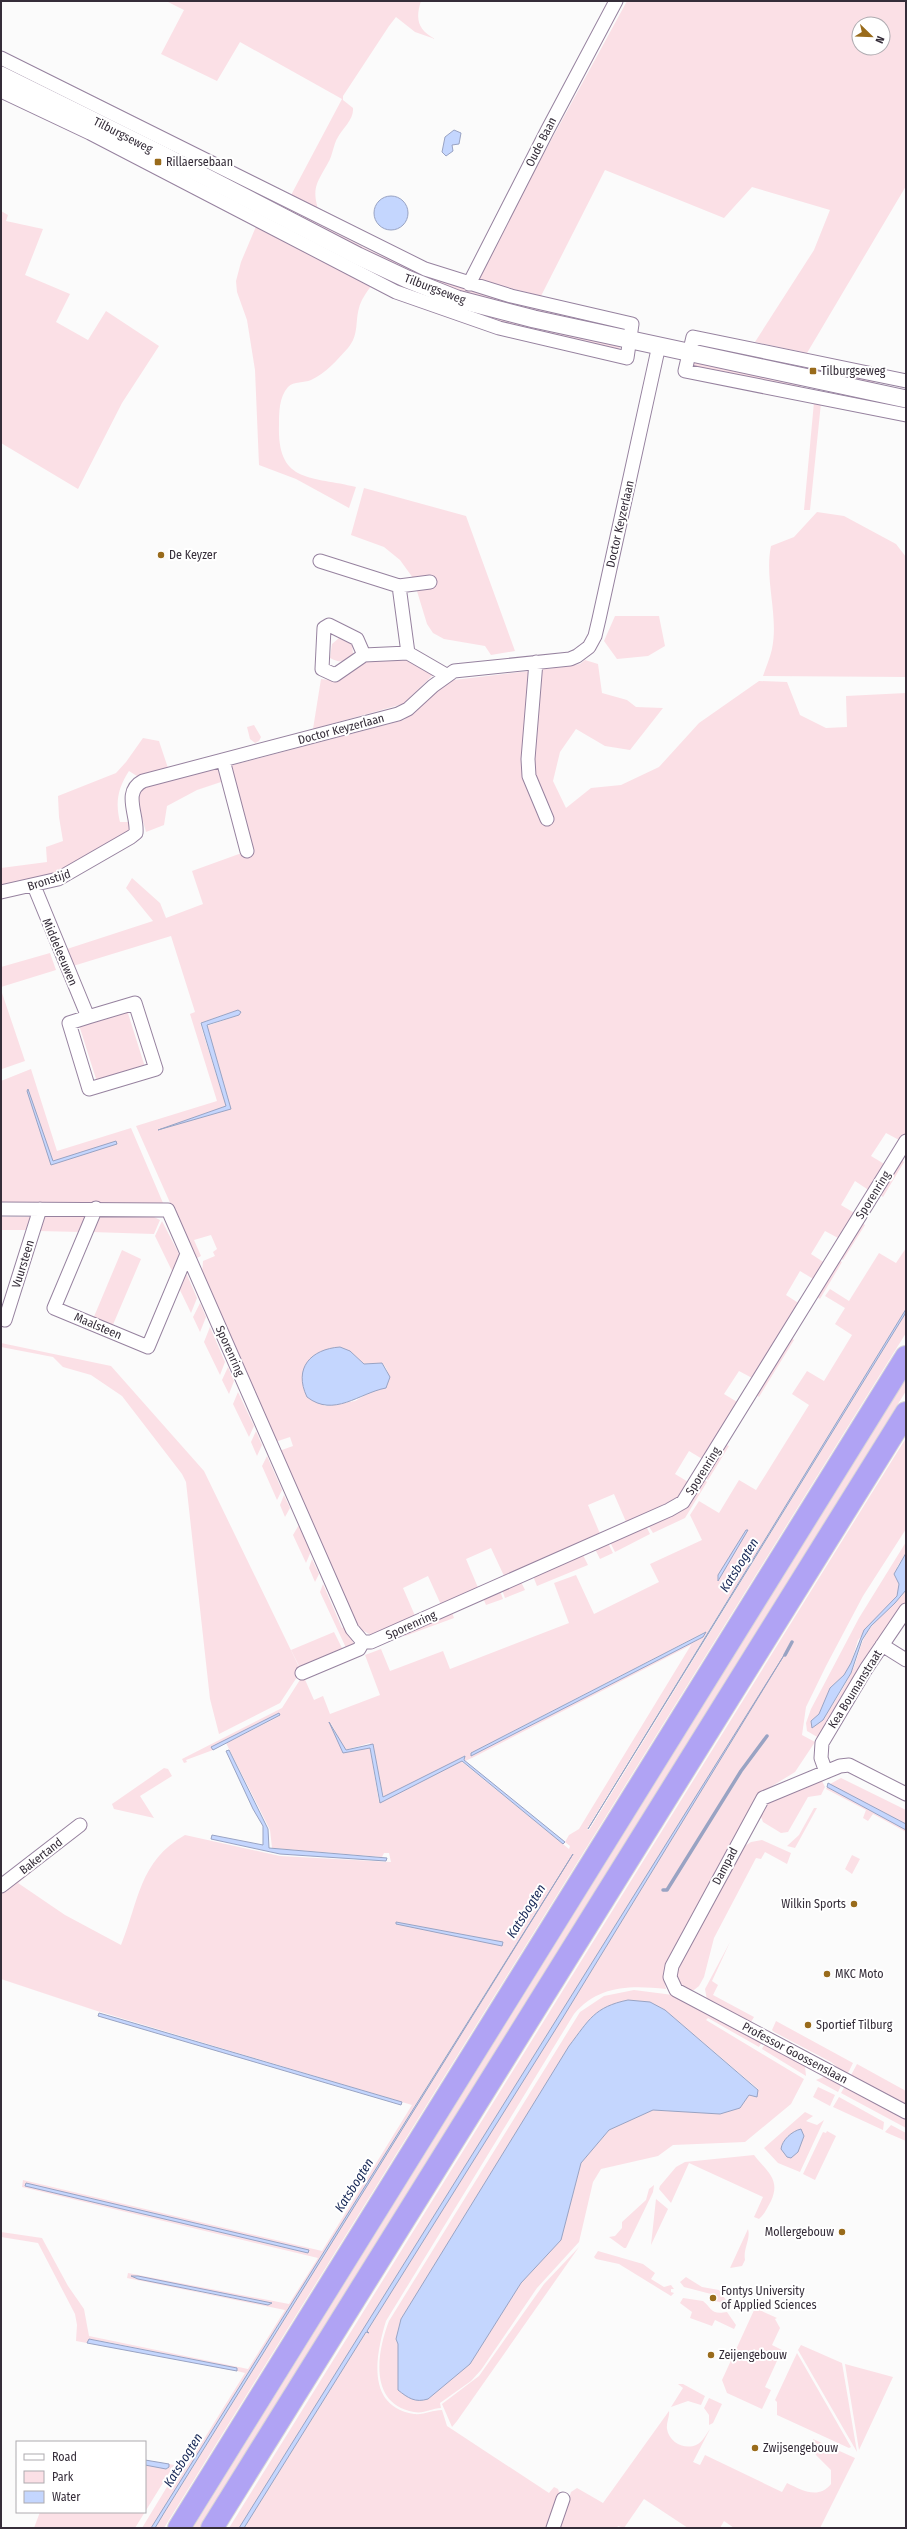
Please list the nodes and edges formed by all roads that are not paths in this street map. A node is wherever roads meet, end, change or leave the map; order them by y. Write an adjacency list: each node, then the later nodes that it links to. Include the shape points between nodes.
1 (616, 1): 5 (street, Oude Baan, via 546,131)
2 (1, 58): 5 (street, Tilburgseweg, via 390,253)
3 (1, 75): 6 (street, Tilburgseweg, via 152,149 358,256 427,288 488,308)
4 (1, 91): 6 (street, Tilburgseweg, via 97,137 396,292 491,326 627,358)
5 (469, 284): 6 (street, Tilburgseweg, via 582,314)
6 (631, 332): 7 (street, Tilburgseweg)
7 (659, 345): 8 (street, Tilburgseweg); 17 (street, Doctor Keyzerlaan, via 595,636 589,647 577,656)
8 (691, 345): 9 (street, Tilburgseweg); 10 (street, Tilburgseweg); 11 (street, via 685,371)
9 (906, 381)
10 (906, 399)
11 (906, 415)
12 (320, 561): 14 (street)
13 (430, 582): 14 (street)
14 (399, 586): 15 (street)
15 (408, 653): 16 (street); 18 (street)
16 (364, 655)
17 (536, 662): 18 (street, Doctor Keyzerlaan, via 454,671); 20 (street, via 528,759 529,776)
18 (446, 675): 19 (street, Doctor Keyzerlaan, via 408,709 398,714)
19 (224, 760): 21 (street); 22 (street, Doctor Keyzerlaan, via 136,785 132,793 136,833)
20 (547, 819)
21 (247, 851)
22 (94, 859): 23 (street, Bronstijd, via 58,880)
23 (34, 886): 24 (street, Bronstijd); 25 (street, Middeleeuwen)
24 (1, 892)
25 (88, 1018): 25 (street, via 68,1023 88,1090 156,1069 135,1003)
26 (906, 1141): 35 (street, Sporenring, via 683,1502 382,1638)
27 (1, 1208): 28 (street, Sporenring)
28 (40, 1208): 29 (street, Sporenring); 31 (street, Vuursteen)
29 (96, 1208): 30 (street, Sporenring, via 168,1210); 30 (street, Maalsteen, via 54,1308 148,1347)
30 (187, 1254): 35 (street, Sporenring, via 352,1629)
31 (5, 1320)
32 (906, 1357): 46 (highway)
33 (906, 1413): 47 (highway)
34 (906, 1610): 36 (street, Kea Boumanstraat)
35 (363, 1642): 38 (street, Sporenring, via 359,1649)
36 (882, 1645): 37 (street); 39 (street, Kea Boumanstraat, via 822,1743 820,1758)
37 (906, 1660)
38 (302, 1673)
39 (826, 1772): 40 (street, Dampad, via 849,1765); 43 (street, Dampad, via 772,1793 763,1798 758,1805 672,1966 672,1984)
40 (906, 1794)
41 (80, 1825): 42 (street, Bakertand)
42 (1, 1886)
43 (683, 1994): 44 (street, Professor Goossenslaan)
44 (906, 2112)
45 (563, 2499): 48 (street)
46 (179, 2528)
47 (212, 2528)
48 (553, 2528)

